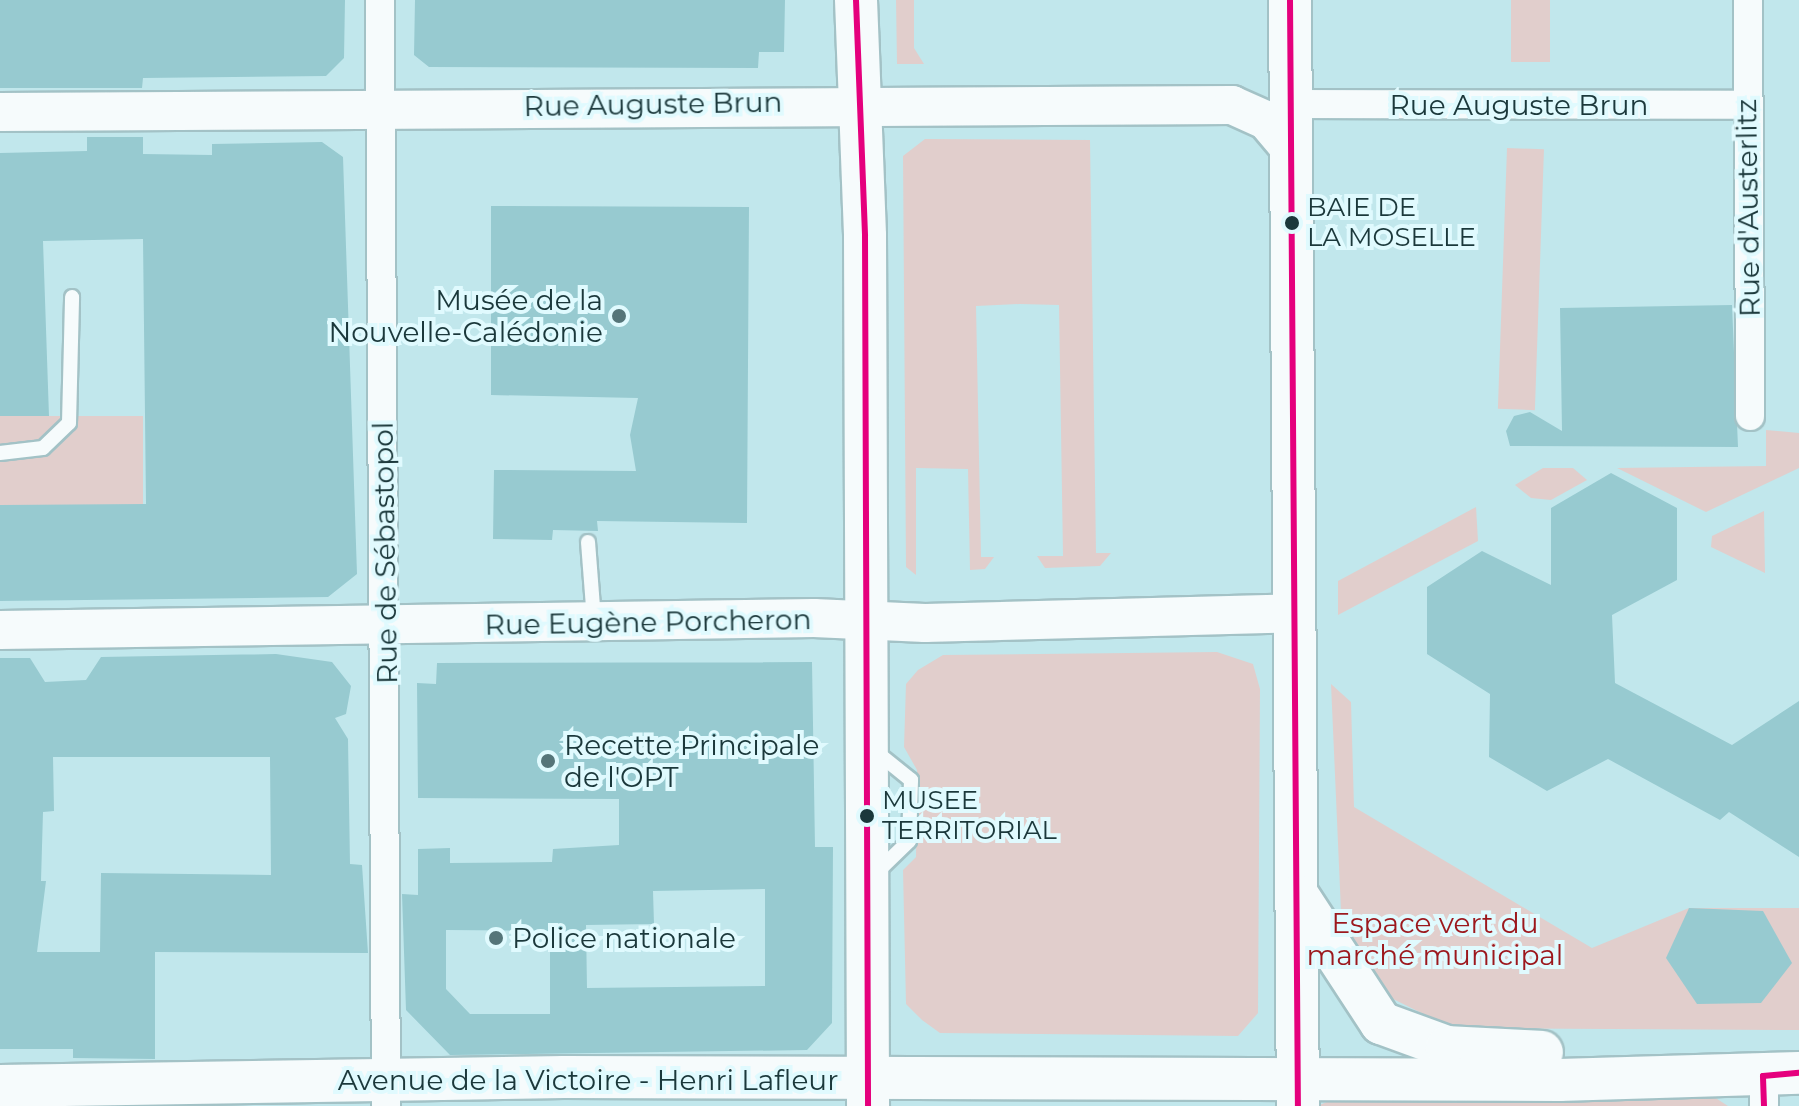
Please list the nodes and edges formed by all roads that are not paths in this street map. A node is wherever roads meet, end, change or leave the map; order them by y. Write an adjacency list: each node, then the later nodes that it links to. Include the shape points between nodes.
1 (380, 0): 8 (street, Rue de Sébastopol)
2 (856, 0): 5 (main road)
3 (1290, 0): 6 (main road)
4 (1748, 0): 7 (street, Rue d'Austerlitz)
5 (860, 102): 8 (street, Rue Auguste Brun); 10 (street, Rue Auguste Brun, via 1232,105 1266,120); 16 (main road)
6 (1291, 104): 7 (street, Rue Auguste Brun); 10 (main road)
7 (1747, 105): 12 (street, Rue d'Austerlitz)
8 (383, 107): 9 (street, Rue Auguste Brun); 18 (street, Rue de Sébastopol)
9 (0, 112)
10 (1290, 149): 15 (main road)
11 (72, 297): 13 (lane, via 69,423 43,448)
12 (1750, 416)
13 (0, 453)
14 (588, 542): 17 (lane)
15 (1296, 613): 16 (street, Rue Eugène Porcheron); 20 (main road)
16 (864, 621): 17 (street, Rue Eugène Porcheron); 25 (main road)
17 (595, 624): 18 (street, Rue Eugène Porcheron)
18 (382, 626): 19 (street, Rue Eugène Porcheron); 24 (street, Rue de Sébastopol)
19 (0, 630)
20 (1298, 895): 21 (main road, via 1366,1006 1381,1023 1412,1038 1447,1047 1519,1052); 26 (main road)
21 (1799, 1054)
22 (1775, 1085): 26 (main road, Avenue de la Victoire - Henri Lafleur)
23 (0, 1086): 27 (main road, Avenue de la Victoire - Henri Lafleur)
24 (385, 1092): 25 (main road, Avenue de la Victoire - Henri Lafleur); 27 (main road, Avenue de la Victoire - Henri Lafleur)
25 (867, 1092): 26 (main road, Avenue de la Victoire - Henri Lafleur)
26 (1298, 1092)
27 (233, 1094)

